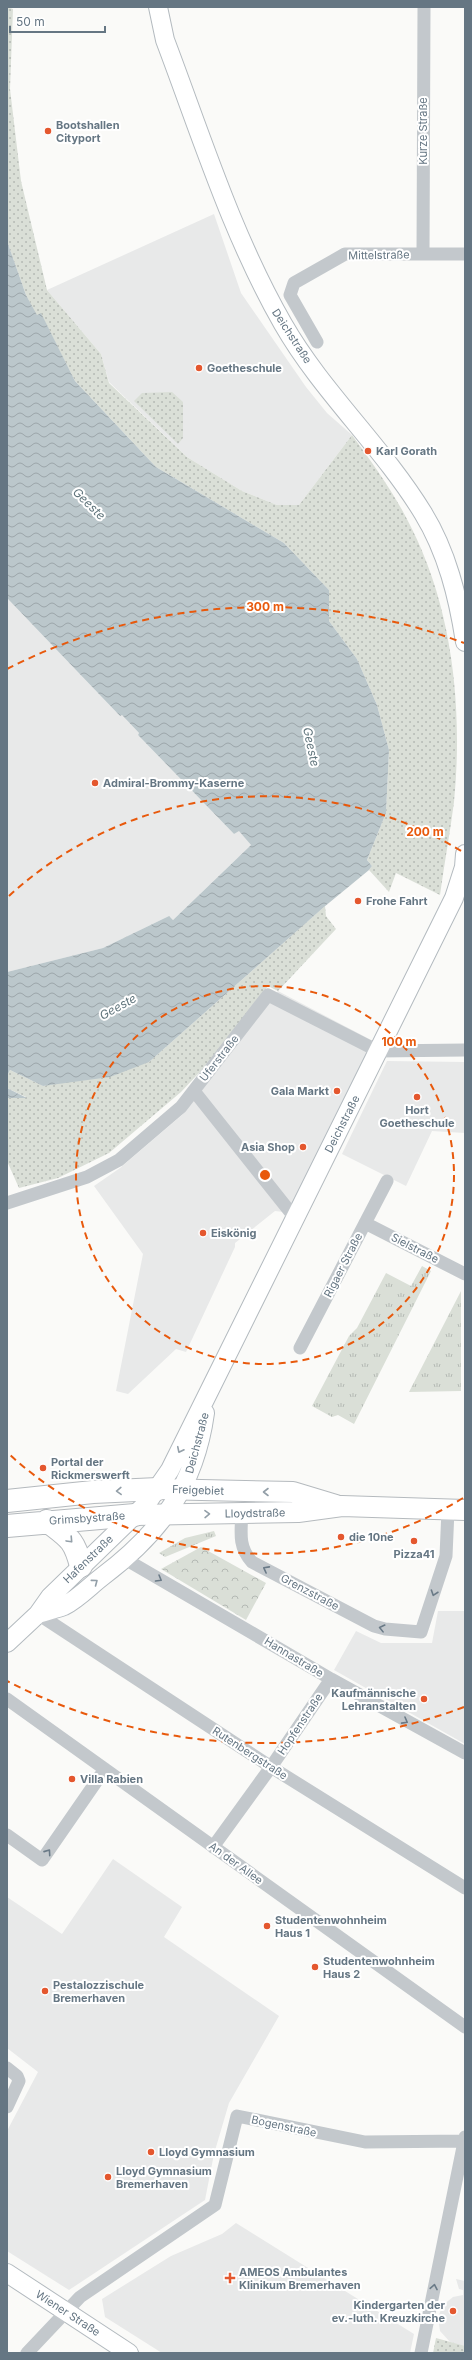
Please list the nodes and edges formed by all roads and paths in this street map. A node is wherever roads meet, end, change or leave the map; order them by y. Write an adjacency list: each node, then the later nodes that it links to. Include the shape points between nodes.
1 (158, 7): 6 (main road, Deichstraße, via 165,40 252,268 284,326 309,362 389,463 423,513 450,573 459,603)
2 (424, 7): 3 (street, Kurze Straße)
3 (422, 254): 4 (street, Mittelstraße); 5 (street, Mittelstraße, via 345,254 294,283 290,295)
4 (465, 254)
5 (317, 342)
6 (465, 642)
7 (465, 854): 8 (main road, Deichstraße)
8 (461, 895): 10 (main road, Deichstraße)
9 (465, 1050): 10 (street)
10 (378, 1051): 11 (street, Uferstraße, via 268,995); 14 (main road, Deichstraße)
11 (194, 1091): 13 (street, via 181,1107 119,1160 73,1182); 14 (street, Uferstraße)
12 (387, 1181): 15 (street, Rigaer Straße)
13 (7, 1203)
14 (295, 1218): 18 (main road, Deichstraße)
15 (365, 1223): 16 (street, Sielstraße); 17 (street, Rigaer Straße)
16 (465, 1274)
17 (300, 1348)
18 (209, 1390): 19 (main road, Deichstraße, one-way to 19); 20 (main road, Deichstraße, via 204,1426)
19 (158, 1489): 20 (main road, Freigebiet); 22 (highway, one-way to 22, via 93,1492); 27 (main road, Hafenstraße)
20 (183, 1489): 21 (main road, Freigebiet); 26 (main road, Deichstraße)
21 (239, 1492): 23 (main road, Lloydstraße, one-way to 21, via 293,1492)
22 (7, 1501)
23 (342, 1506): 24 (main road, Lloydstraße); 25 (main road, Lloydstraße, via 308,1512)
24 (457, 1510): 25 (street, Grenzstraße, one-way to 25, via 446,1556 421,1632 374,1626 252,1562 242,1547)
25 (242, 1512): 26 (main road, Lloydstraße, one-way to 25)
26 (168, 1514): 27 (main road, Grimsbystraße); 30 (main road, Hafenstraße, via 147,1539)
27 (135, 1515): 28 (highway, Grimsbystraße); 31 (main road, Hafenstraße)
28 (47, 1521): 29 (highway, Grimsbystraße); 31 (highway, one-way to 31, via 76,1547)
29 (7, 1526)
30 (125, 1559): 32 (main road, Hafenstraße, one-way to 30, via 64,1605); 34 (street, Hannastraße, one-way to 34)
31 (81, 1566): 32 (main road, Hafenstraße, via 50,1597)
32 (38, 1614): 33 (main road, Hafenstraße); 37 (street, Rutenbergstraße)
33 (7, 1643)
34 (331, 1679): 36 (street, Hannastraße, one-way to 36); 37 (street, Hopfenstraße)
35 (7, 1699): 38 (street, An der Allee)
36 (465, 1752)
37 (271, 1767): 40 (street, Hopfenstraße); 41 (street, Rutenbergstraße)
38 (105, 1769): 39 (street, one-way to 38, via 42,1860); 40 (street, An der Allee)
39 (7, 1835)
40 (213, 1847): 42 (street, An der Allee)
41 (465, 1888)
42 (465, 2027)
43 (7, 2068): 44 (street, via 19,2081)
44 (7, 2108)
45 (464, 2140): 47 (street, Bogenstraße, via 365,2142 237,2116 215,2205 80,2297); 50 (street, one-way to 45)
46 (7, 2273): 47 (main road, Wiener Straße)
47 (65, 2311): 48 (street); 49 (main road, Wiener Straße)
48 (27, 2353)
49 (129, 2353)
50 (421, 2353)

